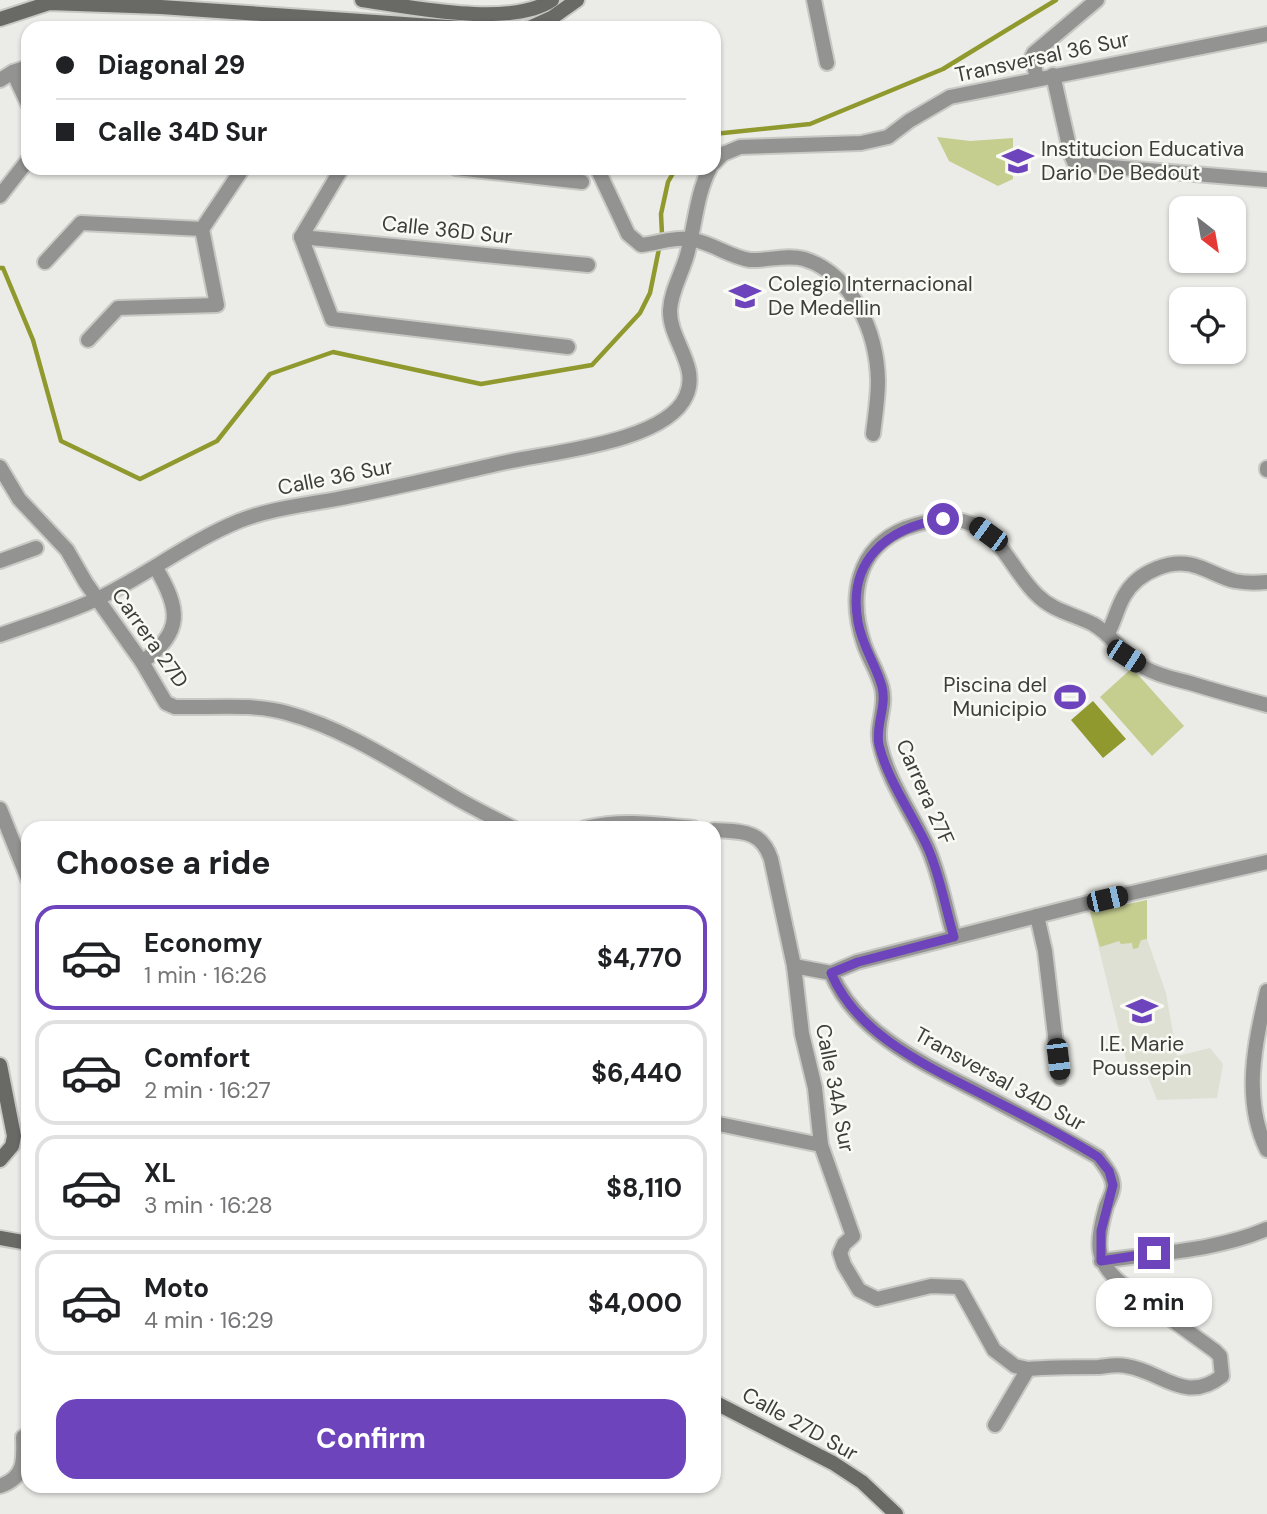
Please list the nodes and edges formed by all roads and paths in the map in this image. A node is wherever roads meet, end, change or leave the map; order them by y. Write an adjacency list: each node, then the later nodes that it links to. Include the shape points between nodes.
1 (362, 0): 2 (main road, via 510,14 531,11)
2 (552, 0)
3 (577, 0): 8 (main road)
4 (814, 0): 10 (street)
5 (1097, 0): 14 (street, via 1034,52)
6 (0, 19): 7 (main road, via 49,3 187,9)
7 (298, 21)
8 (545, 21)
9 (1267, 34): 13 (street, Transversal 36 Sur)
10 (827, 63)
11 (21, 69): 12 (street)
12 (13, 72): 15 (street); 16 (street)
13 (1053, 75): 14 (street, Transversal 36 Sur); 24 (street, via 1075,164)
14 (1037, 78): 17 (street, Transversal 36 Sur, via 950,97 888,137 861,143 740,147)
15 (0, 80)
16 (21, 89)
17 (721, 156)
18 (21, 169): 26 (street)
19 (238, 175): 27 (street)
20 (338, 175): 28 (street)
21 (524, 175): 25 (street)
22 (600, 175): 29 (street, via 628,234 641,245)
23 (706, 175): 29 (street)
24 (1267, 180)
25 (582, 181)
26 (0, 196)
27 (202, 229): 30 (street, via 81,223); 32 (street, via 217,305 118,308)
28 (301, 237): 31 (street, Calle 36D Sur); 33 (street, via 332,319)
29 (686, 239): 34 (street, via 749,260 802,258 836,277 853,298 872,342 878,379); 38 (street, Calle 36 Sur, via 670,311 690,379 687,396 667,419 598,444 268,512 239,521)
30 (44, 262)
31 (588, 265)
32 (88, 340)
33 (568, 347)
34 (873, 434)
35 (0, 467): 40 (street, Carrera 27D, via 19,499 67,550)
36 (36, 548): 37 (street)
37 (0, 561)
38 (156, 568): 40 (street, Calle 36 Sur); 43 (street, via 172,595 173,624 158,650)
39 (1267, 582): 42 (street, via 1235,581 1198,566 1171,564 1135,581)
40 (98, 598): 41 (street, Calle 36 Sur); 43 (street, Carrera 27D)
41 (0, 635)
42 (1107, 635): 44 (street, via 1126,656 1163,676); 51 (street, Carrera 27F, via 1043,600 988,534 963,521 932,521 901,530 884,542 860,571 856,583 858,623 883,690 879,742 886,767 934,862)
43 (142, 662): 46 (street, Carrera 27D, via 166,703 287,713 385,755)
44 (1267, 705)
45 (0, 809): 48 (street)
46 (499, 821)
47 (721, 831): 52 (street, via 755,836 767,847)
48 (21, 862)
49 (1267, 862): 50 (street)
50 (1037, 916): 51 (street); 56 (street)
51 (954, 937): 53 (street)
52 (794, 966): 53 (street); 58 (street, Calle 34A Sur)
53 (831, 973): 64 (street, Transversal 34D Sur, via 852,1008 892,1043 1098,1157 1113,1185 1101,1231)
54 (1267, 991): 59 (street, via 1252,1076 1255,1113)
55 (0, 1065): 60 (main road, via 14,1136)
56 (1060, 1078)
57 (721, 1124): 58 (street)
58 (821, 1145): 65 (street, Calle 34A Sur, via 853,1236 840,1253 859,1290 877,1299 931,1286 959,1287 994,1350 1015,1366)
59 (1267, 1150)
60 (0, 1160)
61 (1267, 1229): 64 (street, via 1195,1248)
62 (0, 1238): 63 (main road)
63 (21, 1242)
64 (1101, 1261): 65 (street, Calle 34A Sur, via 1108,1273 1220,1356 1222,1376 1209,1386 1185,1387 1125,1366)
65 (1028, 1369): 67 (street)
66 (721, 1406): 70 (main road, Calle 27D Sur, via 833,1463)
67 (995, 1425)
68 (21, 1470): 69 (street, via 18,1477)
69 (0, 1486)
70 (896, 1514)

